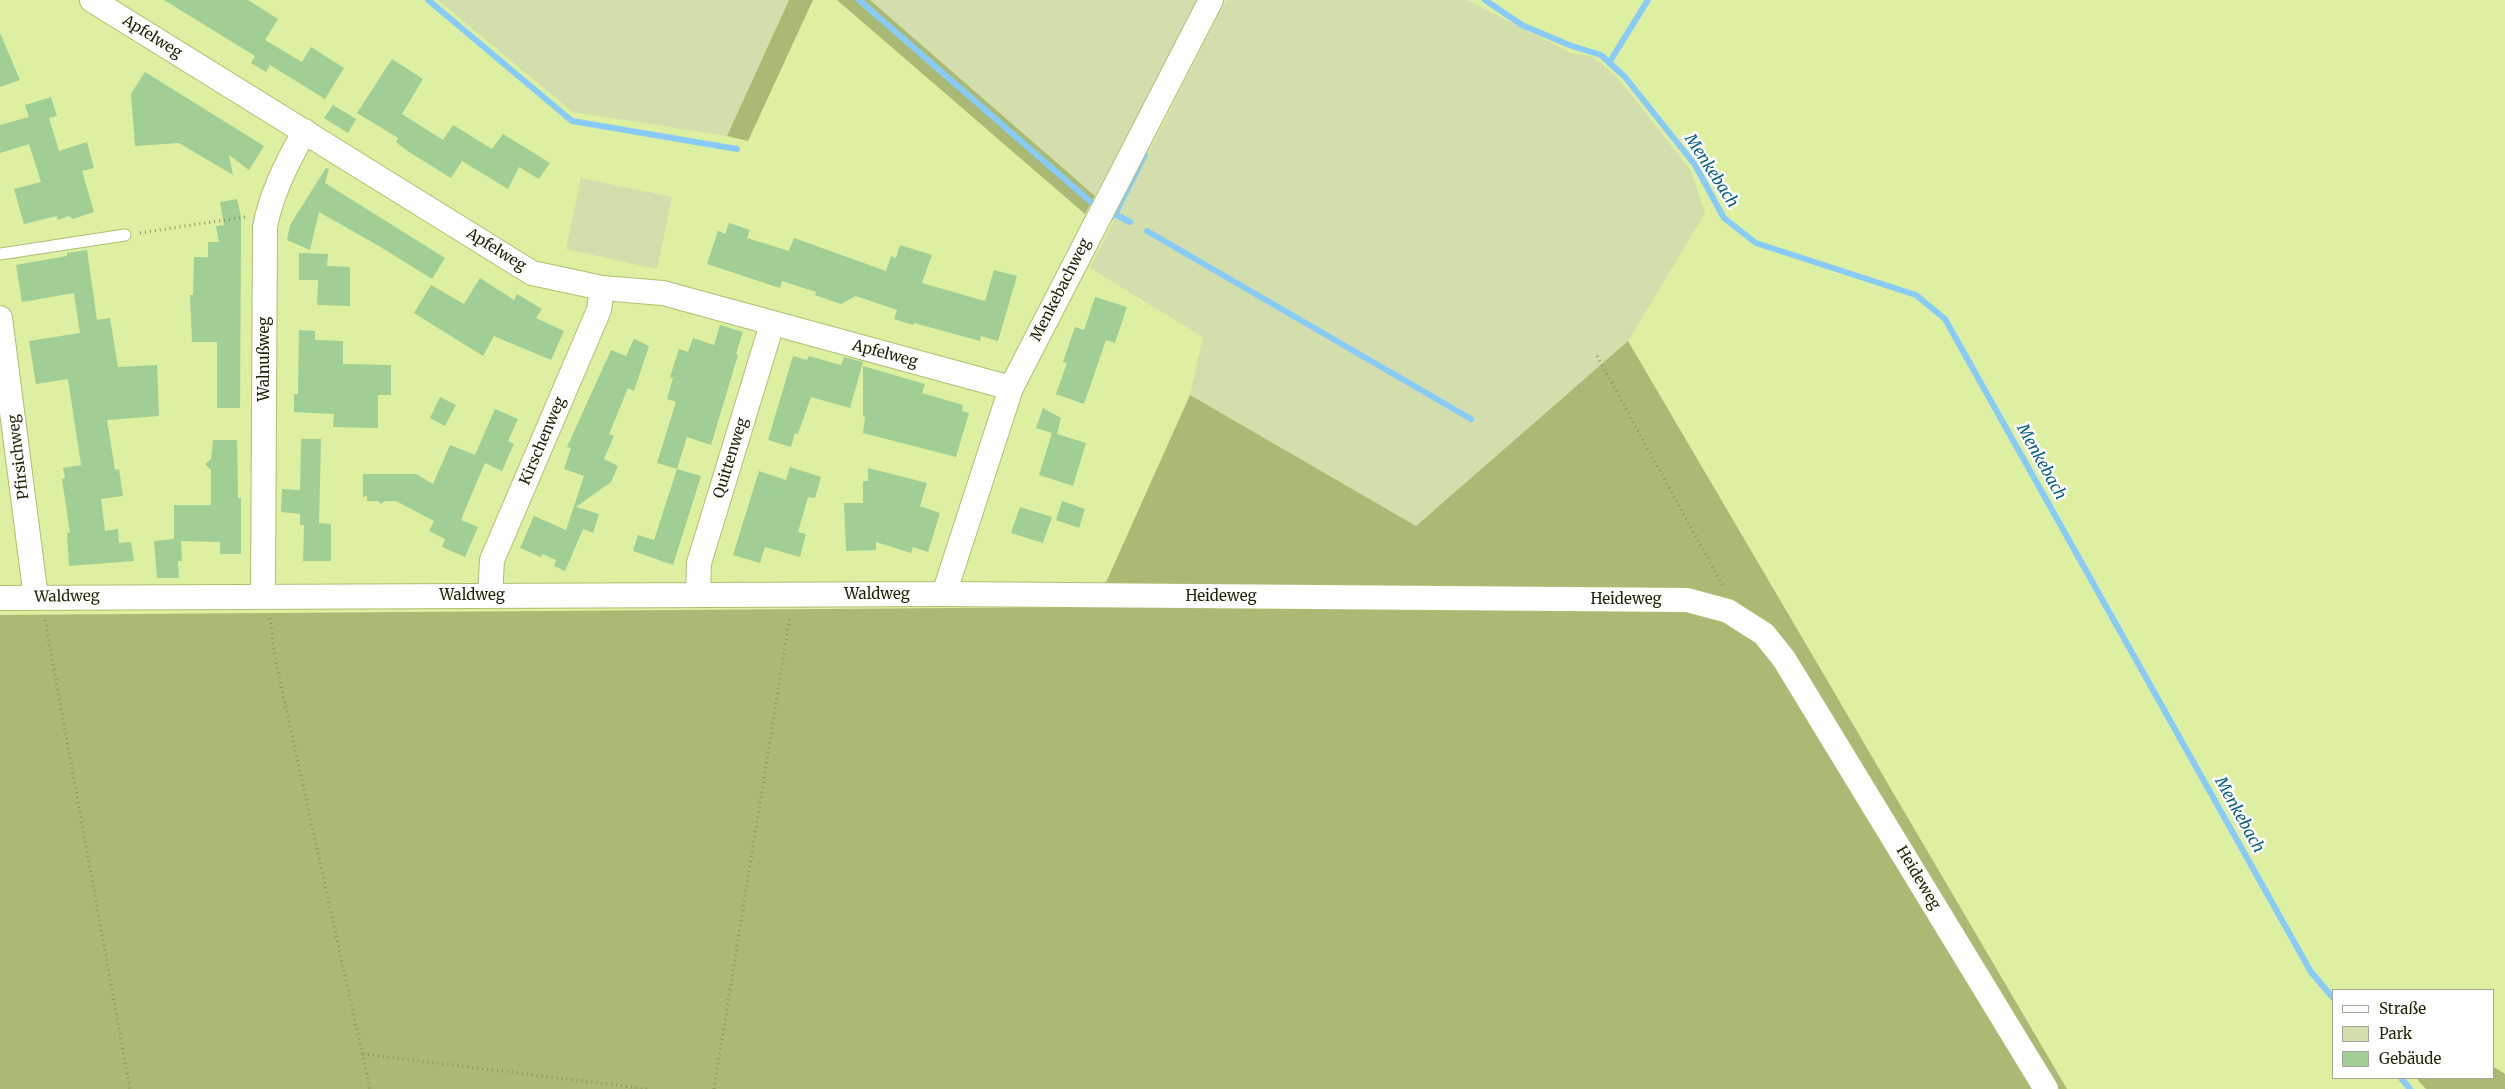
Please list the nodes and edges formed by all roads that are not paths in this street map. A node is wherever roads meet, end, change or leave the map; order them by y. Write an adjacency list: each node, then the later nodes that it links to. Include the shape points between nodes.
1 (92, 0): 3 (street, Apfelweg)
2 (1211, 0): 9 (street, Menkebachweg)
3 (305, 131): 6 (street, Apfelweg, via 532,272); 12 (street, Walnußweg, via 289,157 267,213 265,227)
4 (125, 236): 5 (lane)
5 (0, 254)
6 (602, 288): 7 (street, Apfelweg, via 664,292); 13 (street, Kirschenweg, via 599,310 492,560)
7 (772, 324): 9 (street, Apfelweg); 10 (street, Quittenweg, via 699,563)
8 (1, 330): 15 (street, Pfirsichweg)
9 (1011, 388): 11 (street, Menkebachweg)
10 (698, 594): 11 (street, Waldweg); 13 (street, Waldweg)
11 (944, 594): 16 (street, Heideweg, via 1688,600 1728,611 1764,634 1784,659)
12 (263, 596): 13 (street, Waldweg); 15 (street, Waldweg)
13 (490, 596)
14 (0, 598): 15 (street, Waldweg)
15 (38, 598)
16 (2046, 1089)

